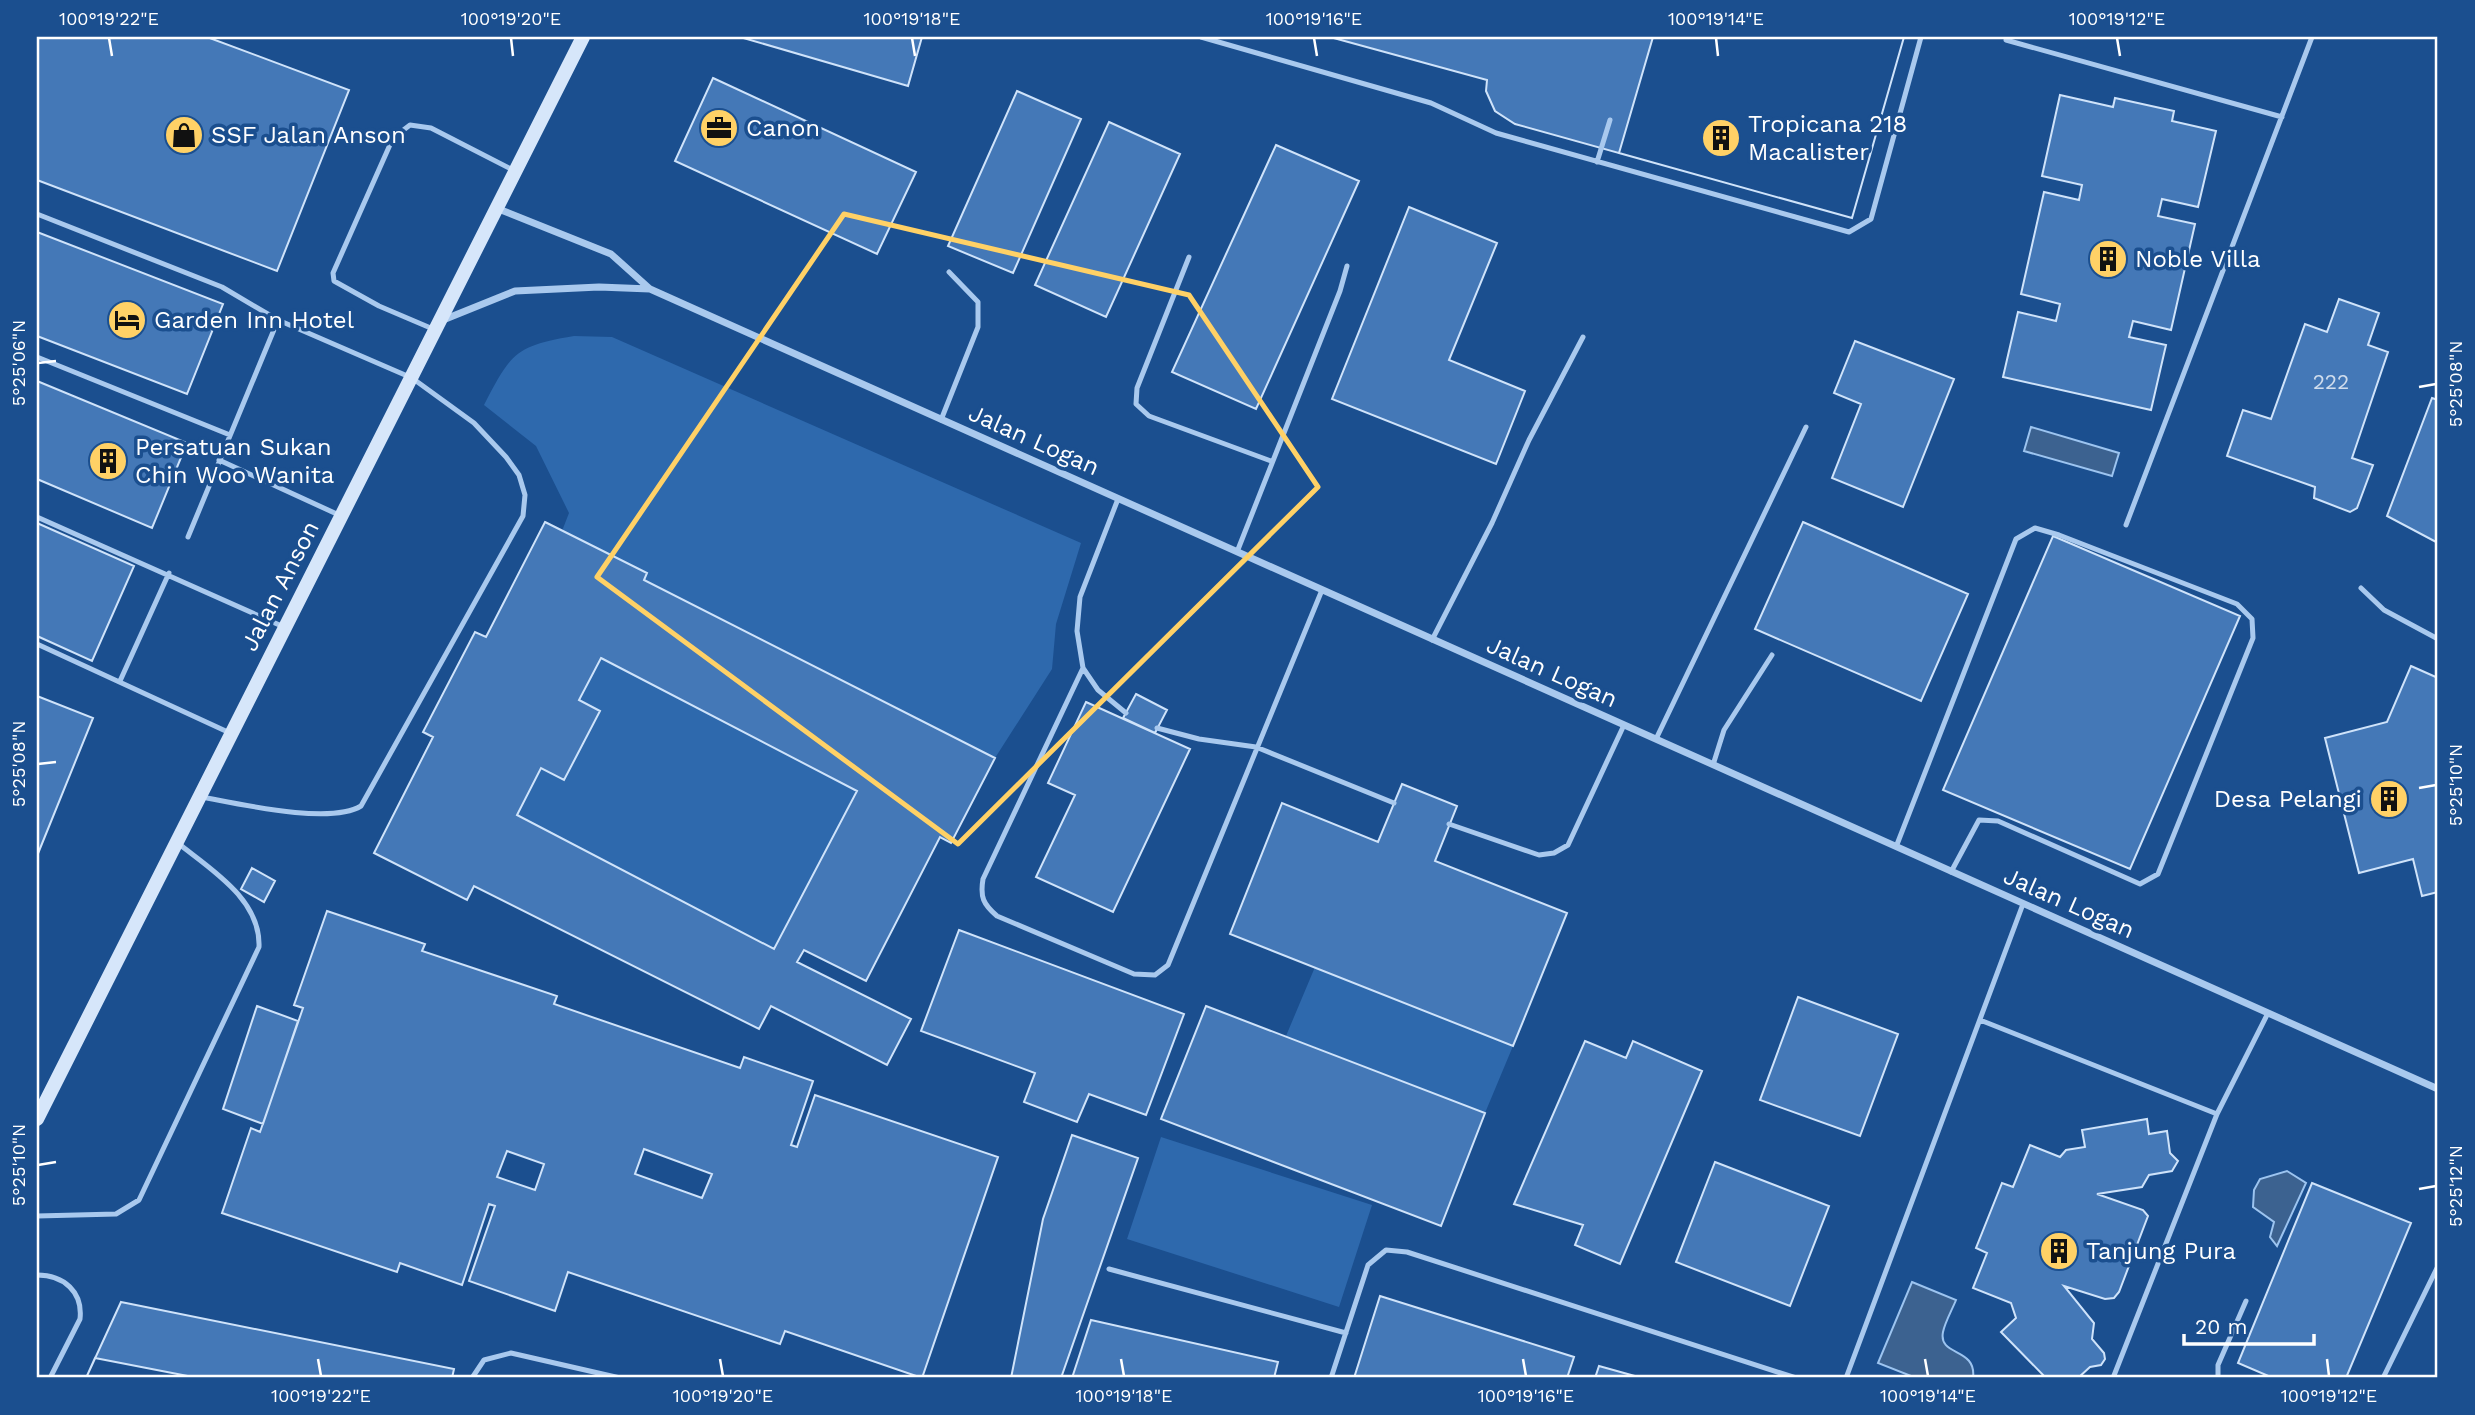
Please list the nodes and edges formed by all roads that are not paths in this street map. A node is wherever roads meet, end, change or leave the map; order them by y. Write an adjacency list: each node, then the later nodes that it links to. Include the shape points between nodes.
1 (583, 37): 9 (main road, Jalan Anson)
2 (1201, 37): 8 (lane, via 1431,103 1496,133)
3 (1921, 37): 8 (lane, via 1871,219 1849,232)
4 (2312, 37): 6 (lane)
5 (2006, 40): 6 (lane)
6 (2282, 117): 29 (lane)
7 (1610, 120): 8 (lane)
8 (1597, 162)
9 (515, 171): 10 (main road, Jalan Anson); 17 (lane, via 431,128 410,125 393,138 333,273 334,281 379,306)
10 (496, 208): 15 (street, Jalan Logan, via 611,254); 17 (main road, Jalan Anson)
11 (37, 214): 16 (lane, via 222,286)
12 (1189, 257): 25 (lane, via 1137,388 1136,404 1149,416)
13 (1346, 266): 25 (lane)
14 (949, 272): 21 (lane, via 978,302 978,327)
15 (650, 289): 17 (street, Jalan Logan, via 515,291); 21 (street, Jalan Logan)
16 (278, 320): 20 (lane); 23 (lane)
17 (437, 326): 20 (main road, Jalan Anson)
18 (1583, 337): 37 (lane)
19 (37, 357): 23 (lane)
20 (412, 378): 27 (main road, Jalan Anson); 49 (lane, via 474,423 506,457 519,475 525,495 523,516 361,806 351,812 327,813 274,810)
21 (941, 420): 26 (street, Jalan Logan)
22 (1807, 427): 46 (lane)
23 (230, 435): 24 (lane)
24 (219, 460): 27 (lane); 30 (lane)
25 (1271, 461): 31 (lane)
26 (1118, 499): 31 (street, Jalan Logan); 40 (lane, via 1080,597 1077,631)
27 (341, 516): 35 (main road, Jalan Anson)
28 (37, 517): 32 (lane)
29 (2126, 525)
30 (188, 537)
31 (1237, 552): 34 (street, Jalan Logan)
32 (169, 573): 35 (lane); 41 (lane)
33 (2361, 588): 36 (lane, via 2384,610)
34 (1322, 590): 37 (street, Jalan Logan); 47 (lane)
35 (284, 627): 45 (main road, Jalan Anson)
36 (2438, 639)
37 (1432, 640): 43 (street, Jalan Logan)
38 (37, 645): 41 (lane)
39 (1772, 655): 48 (lane, via 1724,730)
40 (1083, 668): 42 (lane, via 1098,690); 47 (lane, via 983,879 980,894 997,916 1134,974 1155,975 1168,965)
41 (120, 681): 45 (lane)
42 (1126, 713)
43 (1624, 725): 46 (street, Jalan Logan); 51 (lane, via 1568,845 1555,853 1539,855)
44 (1157, 728): 47 (lane)
45 (230, 733): 49 (main road, Jalan Anson)
46 (1656, 739): 48 (street, Jalan Logan)
47 (1256, 747): 50 (lane)
48 (1713, 765): 53 (street, Jalan Logan)
49 (199, 797): 52 (main road, Jalan Anson)
50 (1394, 803)
51 (1449, 824)
52 (177, 842): 60 (main road, Jalan Anson); 61 (lane, via 256,915 259,947 139,1200 116,1214)
53 (1896, 847): 54 (street, Jalan Logan); 54 (lane, via 2016,539 2035,528 2059,535 2236,604 2252,619 2253,638 2158,874 2140,884 1998,821 1979,820)
54 (1951, 872): 55 (street, Jalan Logan)
55 (2023, 904): 56 (street, Jalan Logan); 57 (lane)
56 (2268, 1013): 58 (street, Jalan Logan); 59 (lane)
57 (1980, 1020): 59 (lane); 72 (lane)
58 (2438, 1089)
59 (2217, 1114): 73 (lane)
60 (37, 1118)
61 (37, 1216)
62 (2438, 1266): 75 (lane)
63 (1109, 1269): 66 (lane)
64 (37, 1275): 67 (lane, via 49,1275 72,1287 81,1308 80,1319)
65 (2246, 1301): 74 (lane, via 2218,1365)
66 (1346, 1333): 70 (lane); 71 (lane, via 1368,1265 1386,1250 1407,1252)
67 (50, 1378)
68 (472, 1378): 69 (lane, via 484,1360 511,1353)
69 (620, 1378)
70 (1331, 1378)
71 (1796, 1378)
72 (1846, 1378)
73 (2113, 1378)
74 (2218, 1378)
75 (2383, 1378)

